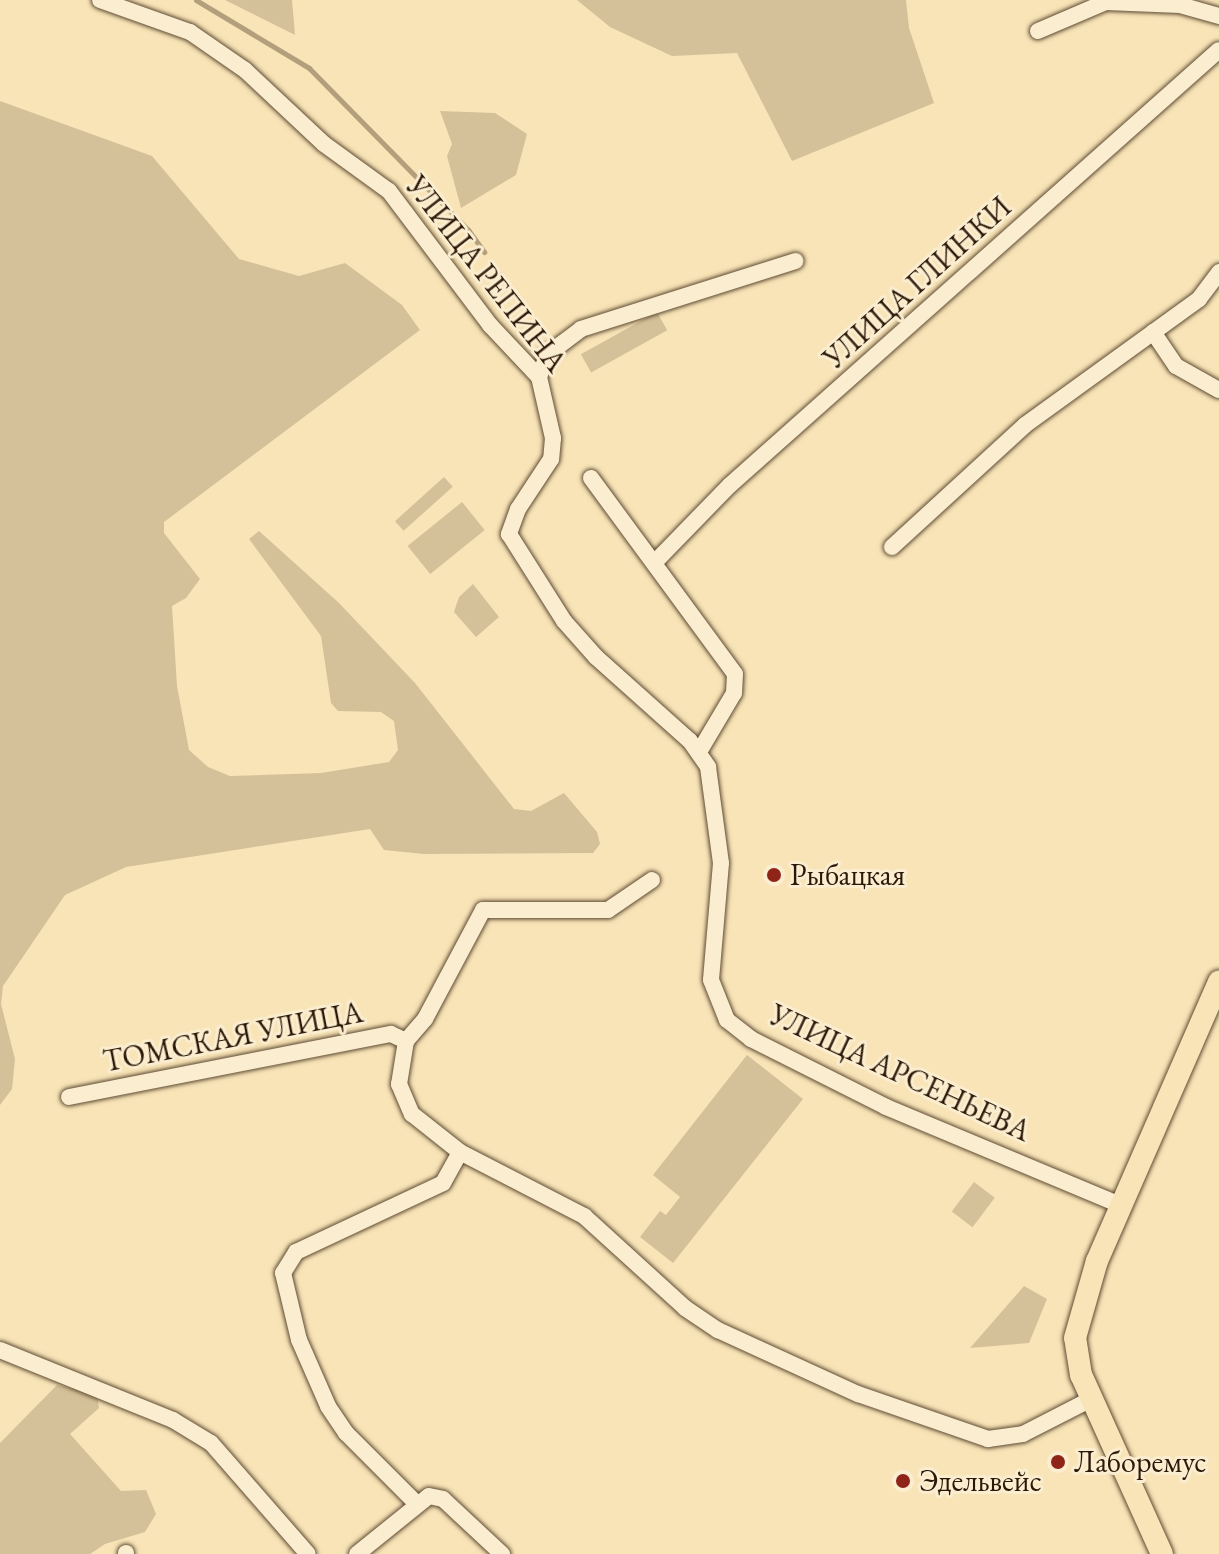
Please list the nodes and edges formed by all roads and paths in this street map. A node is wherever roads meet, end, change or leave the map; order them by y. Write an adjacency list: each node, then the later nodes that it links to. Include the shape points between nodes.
1 (100, 0): 9 (street, УЛИЦА РЕПИНА, via 190,32 245,70 324,144 389,191 490,325)
2 (1178, 2): 3 (street); 4 (street, via 1106,2 1062,16)
3 (1219, 16)
4 (1038, 31)
5 (1219, 50): 14 (street, УЛИЦА ГЛИНКИ, via 730,485)
6 (795, 261): 9 (street, via 581,329 548,354)
7 (1219, 272): 8 (street, via 1199,299)
8 (1153, 332): 10 (street, via 1176,366); 13 (street, via 1025,425)
9 (539, 377): 12 (street, УЛИЦА РЕПИНА, via 553,438 551,459 518,509)
10 (1219, 390)
11 (591, 478): 14 (street)
12 (509, 534): 15 (street, УЛИЦА АРСЕНЬЕВА, via 564,621)
13 (892, 547)
14 (656, 561): 15 (street, via 735,674 734,693)
15 (699, 752): 21 (street, УЛИЦА АРСЕНЬЕВА, via 714,790 721,863 711,980 727,1020 751,1039 886,1107)
16 (652, 880): 18 (street, via 608,910 483,910 425,1019)
17 (1219, 982): 21 (main road)
18 (406, 1041): 19 (street, ТОМСКАЯ УЛИЦА, via 391,1034); 20 (street, via 399,1084 403,1101 418,1120)
19 (69, 1097)
20 (460, 1152): 23 (street, via 584,1216 685,1308 718,1330 883,1404 988,1439 1023,1434); 24 (street, via 443,1183 296,1252 283,1273 299,1340 328,1406 346,1433)
21 (1120, 1205): 23 (main road, via 1078,1321 1077,1356)
22 (0, 1350): 25 (street, via 173,1420 211,1443)
23 (1091, 1399): 28 (main road)
24 (415, 1502): 26 (street); 27 (street, via 429,1496 443,1499)
25 (308, 1554)
26 (357, 1554)
27 (502, 1554)
28 (1162, 1554)

